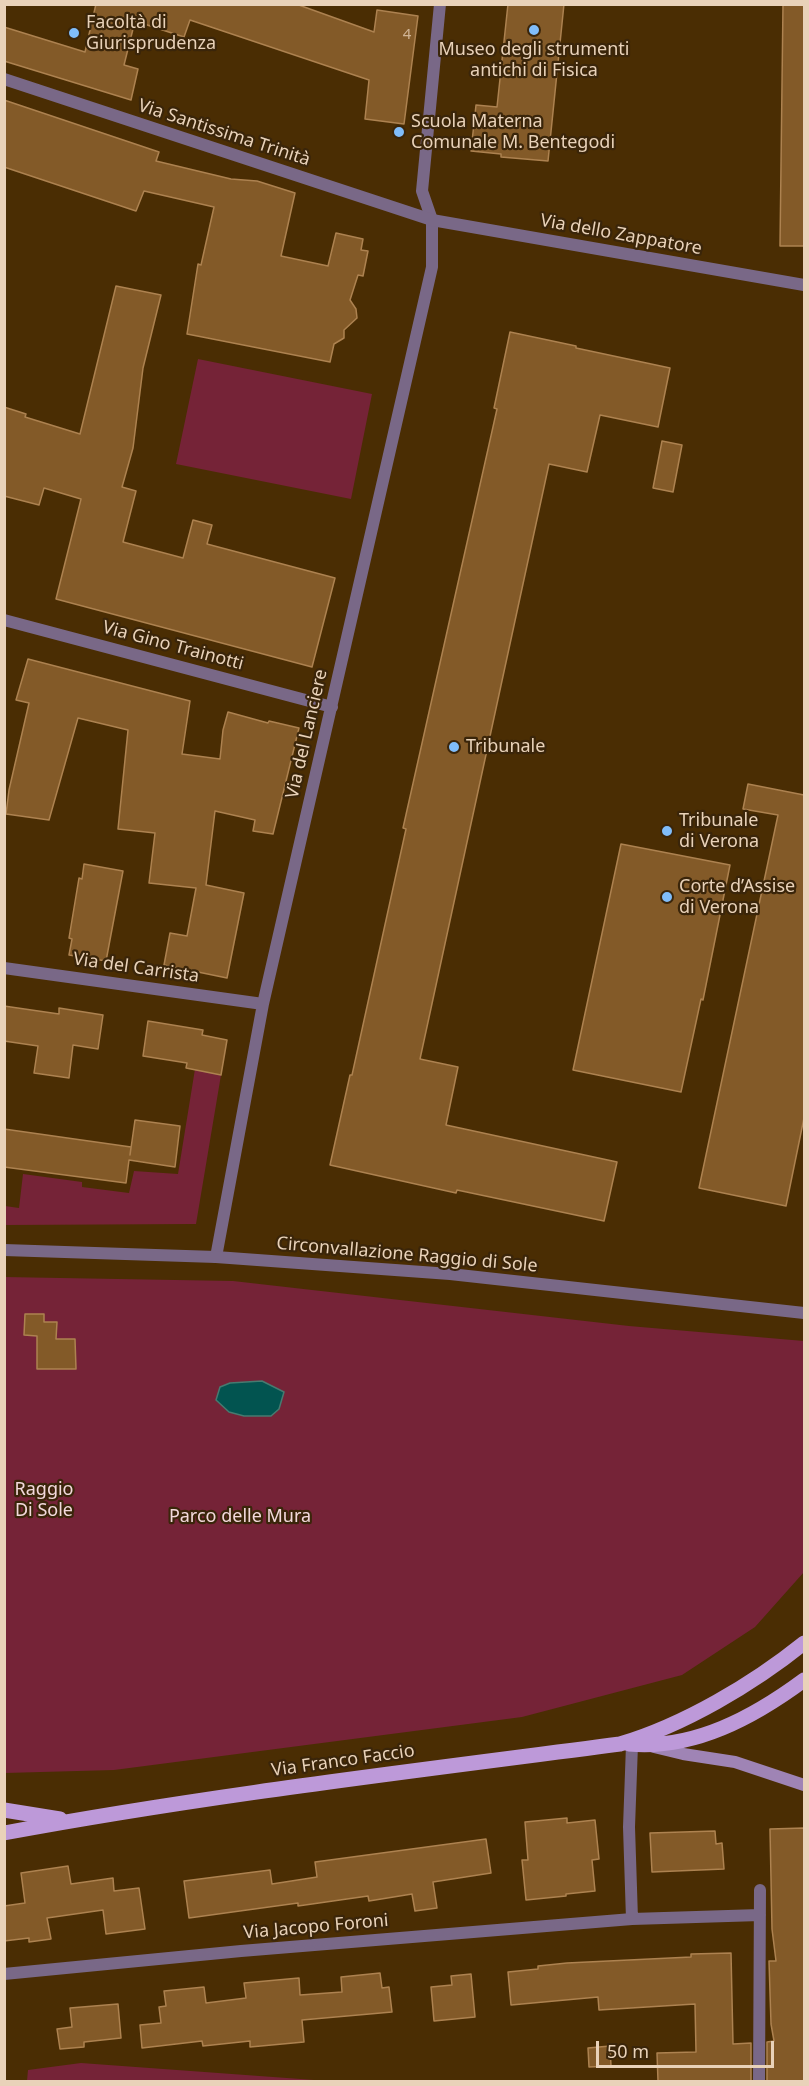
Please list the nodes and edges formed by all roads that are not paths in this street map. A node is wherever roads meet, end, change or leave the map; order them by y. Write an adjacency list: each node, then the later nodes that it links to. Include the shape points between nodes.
1 (440, 4): 3 (street, Via del Lanciere, via 422,191)
2 (4, 79): 3 (street, Via Santissima Trinità)
3 (432, 220): 4 (street, Via dello Zappatore); 6 (street, Via del Lanciere, via 432,267)
4 (804, 285)
5 (4, 620): 6 (street, Via Gino Trainotti)
6 (332, 707): 8 (street, Via del Lanciere)
7 (4, 968): 8 (street, Via del Carrista)
8 (263, 1004): 10 (street, Via del Lanciere)
9 (4, 1250): 10 (street, Circonvallazione Raggio di Sole)
10 (216, 1257): 11 (street, Circonvallazione Raggio di Sole, via 450,1274)
11 (804, 1313)
12 (804, 1643): 14 (main road, Via Franco Faccio, via 773,1668 677,1723)
13 (804, 1680): 15 (main road, Via Franco Faccio, via 723,1728 685,1741)
14 (626, 1744): 15 (main road, Via Franco Faccio); 18 (main road, Via Franco Faccio); 23 (street)
15 (650, 1746): 16 (main road, Via Franco Faccio, via 735,1762)
16 (804, 1785)
17 (4, 1810): 18 (main road, Via Franco Faccio)
18 (72, 1820): 19 (main road, Via Franco Faccio); 20 (main road, Via Franco Faccio)
19 (4, 1822)
20 (4, 1833)
21 (760, 1890): 22 (street)
22 (760, 1915): 23 (street, Via Jacopo Foroni); 25 (street)
23 (632, 1919): 24 (street, Via Jacopo Foroni)
24 (4, 1974)
25 (759, 2082)

